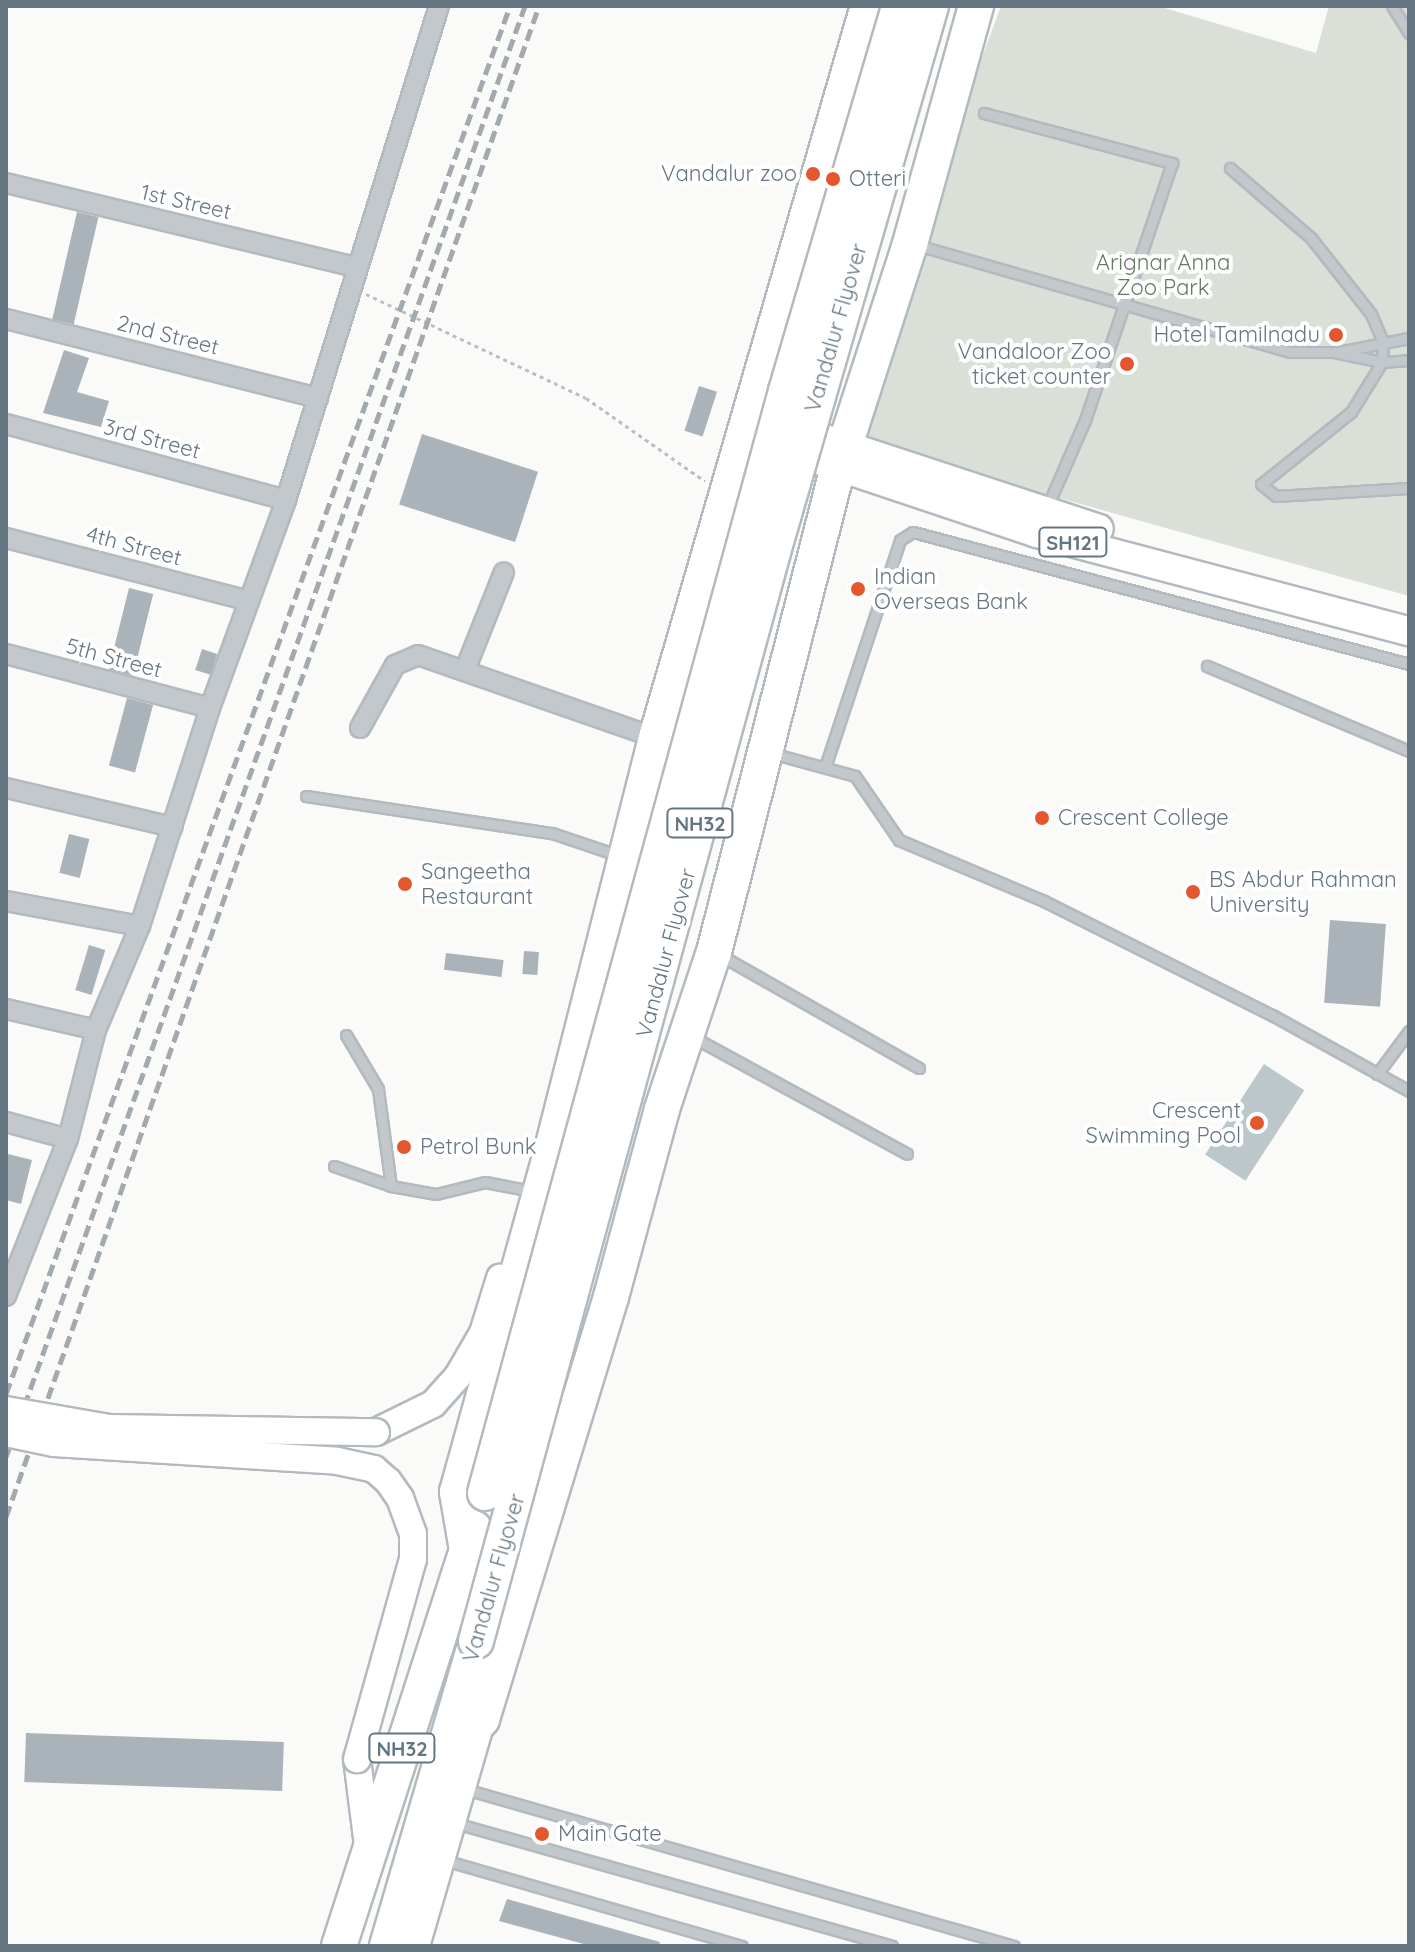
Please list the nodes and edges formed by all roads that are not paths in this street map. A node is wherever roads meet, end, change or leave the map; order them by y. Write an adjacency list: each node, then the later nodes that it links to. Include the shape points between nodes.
1 (439, 6): 12 (street)
2 (868, 6): 21 (highway)
3 (899, 6): 67 (highway, Vandalur Flyover / NH32, bridge, via 786,391)
4 (931, 6): 69 (highway, Vandalur Flyover / NH32, bridge, via 773,552)
5 (1392, 6): 7 (lane)
6 (973, 12): 11 (highway)
7 (1409, 33)
8 (984, 113): 13 (lane, via 1172,163)
9 (1230, 168): 16 (lane, via 1311,238 1371,314)
10 (6, 183): 12 (street, 1st Street)
11 (910, 244): 13 (lane); 23 (highway)
12 (354, 272): 20 (street)
13 (1124, 305): 17 (lane, via 1290,352); 26 (lane)
14 (6, 319): 20 (street, 2nd Street)
15 (1409, 338): 16 (lane)
16 (1383, 342): 17 (lane); 19 (lane)
17 (1334, 352): 19 (lane)
18 (1409, 360): 19 (lane)
19 (1382, 362): 24 (lane, via 1351,412 1261,484 1276,496)
20 (318, 398): 25 (street)
21 (744, 423): 23 (main road, SH121); 38 (highway)
22 (6, 424): 25 (street, 3rd Street)
23 (842, 457): 26 (main road, SH121); 31 (main road, SH121, via 1037,533); 40 (highway)
24 (1409, 488)
25 (286, 500): 29 (street)
26 (1045, 514): 30 (main road, SH121)
27 (6, 538): 29 (street, 4th Street)
28 (504, 572): 35 (street)
29 (249, 601): 36 (street)
30 (1409, 614)
31 (1409, 631)
32 (6, 654): 36 (street, 5th Street)
33 (1409, 664): 41 (lane, via 913,532 897,548)
34 (1207, 666): 39 (lane)
35 (465, 670): 37 (street, via 418,655 403,658); 38 (street)
36 (210, 708): 44 (street)
37 (360, 728)
38 (656, 738): 45 (highway)
39 (1409, 751)
40 (763, 752): 41 (lane); 48 (highway)
41 (825, 767): 55 (lane, via 855,776 899,840 1044,901)
42 (6, 788): 44 (street)
43 (306, 796): 45 (lane, via 552,833)
44 (172, 827): 47 (street)
45 (624, 858): 57 (highway)
46 (6, 901): 47 (street)
47 (140, 926): 50 (street)
48 (714, 952): 53 (highway); 54 (lane)
49 (6, 1009): 50 (street)
50 (96, 1030): 59 (street)
51 (1409, 1031): 55 (lane)
52 (346, 1035): 62 (lane, via 378,1089)
53 (688, 1035): 60 (lane); 68 (highway)
54 (919, 1068)
55 (1377, 1074): 56 (lane)
56 (1409, 1091)
57 (563, 1102): 63 (street); 67 (highway, via 457,1492)
58 (6, 1122): 59 (street)
59 (68, 1139): 64 (street)
60 (907, 1154)
61 (334, 1166): 62 (lane)
62 (391, 1186): 63 (lane, via 449,1194 485,1182)
63 (527, 1190): 65 (street, bridge, via 483,1333 458,1376 433,1404 403,1423 376,1432 326,1434 109,1428)
64 (6, 1296)
65 (6, 1410)
66 (6, 1433): 72 (street, bridge, via 54,1443 337,1461 374,1469 388,1481 413,1534 413,1559 357,1759)
67 (467, 1550): 72 (highway, NH32)
68 (482, 1719): 69 (highway); 70 (street)
69 (443, 1763): 75 (highway, NH32)
70 (465, 1789): 71 (street); 79 (lane)
71 (455, 1823): 73 (street); 78 (lane)
72 (368, 1849): 74 (highway, NH32)
73 (444, 1860): 76 (street); 77 (lane)
74 (339, 1946)
75 (387, 1946)
76 (416, 1946)
77 (742, 1946)
78 (892, 1946)
79 (1014, 1946)

